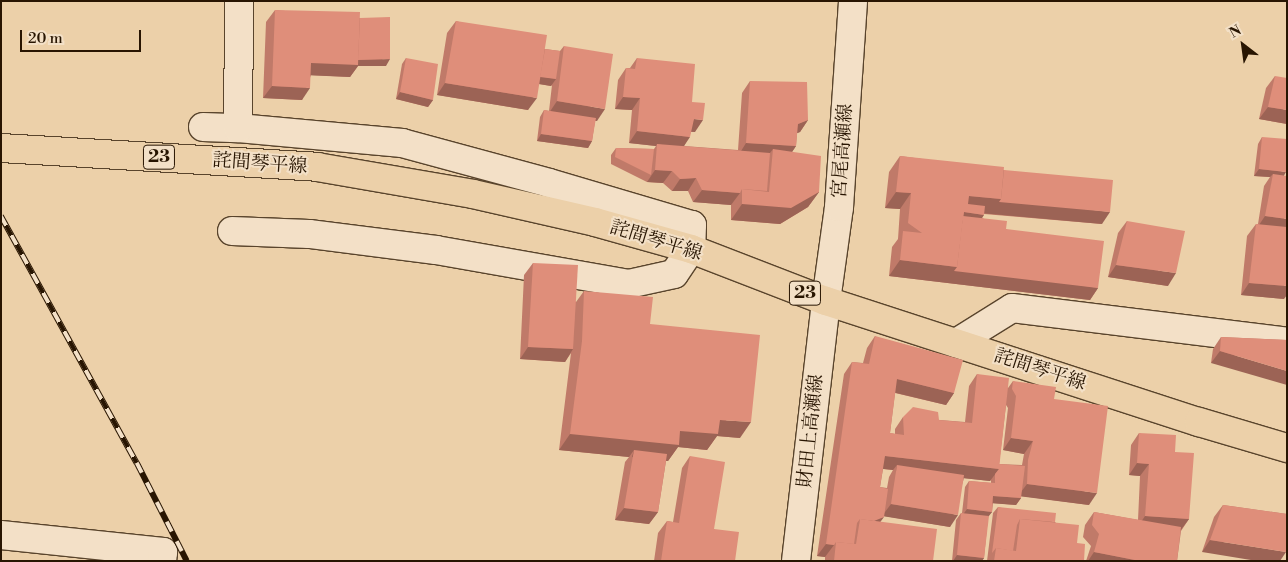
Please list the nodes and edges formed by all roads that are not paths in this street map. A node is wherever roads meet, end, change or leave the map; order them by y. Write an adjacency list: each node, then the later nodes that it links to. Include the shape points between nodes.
1 (239, 1): 4 (street)
2 (853, 1): 8 (street, 宮尾高瀬線, via 839,207)
3 (202, 127): 4 (street)
4 (238, 128): 7 (street, via 411,146 692,226)
5 (1, 148): 7 (main road, 詫間琴平線 / 23, via 317,167 473,194 595,222)
6 (232, 231): 7 (street, via 309,234 436,250 629,284 674,274)
7 (691, 249): 8 (main road, 詫間琴平線 / 23)
8 (826, 301): 10 (main road, 詫間琴平線 / 23); 14 (street, 財田上高瀬線)
9 (1287, 342): 10 (street, via 1012,308)
10 (956, 343): 11 (main road, 詫間琴平線 / 23)
11 (1287, 448)
12 (1, 536): 13 (street, via 163,552)
13 (162, 561)
14 (796, 561)

